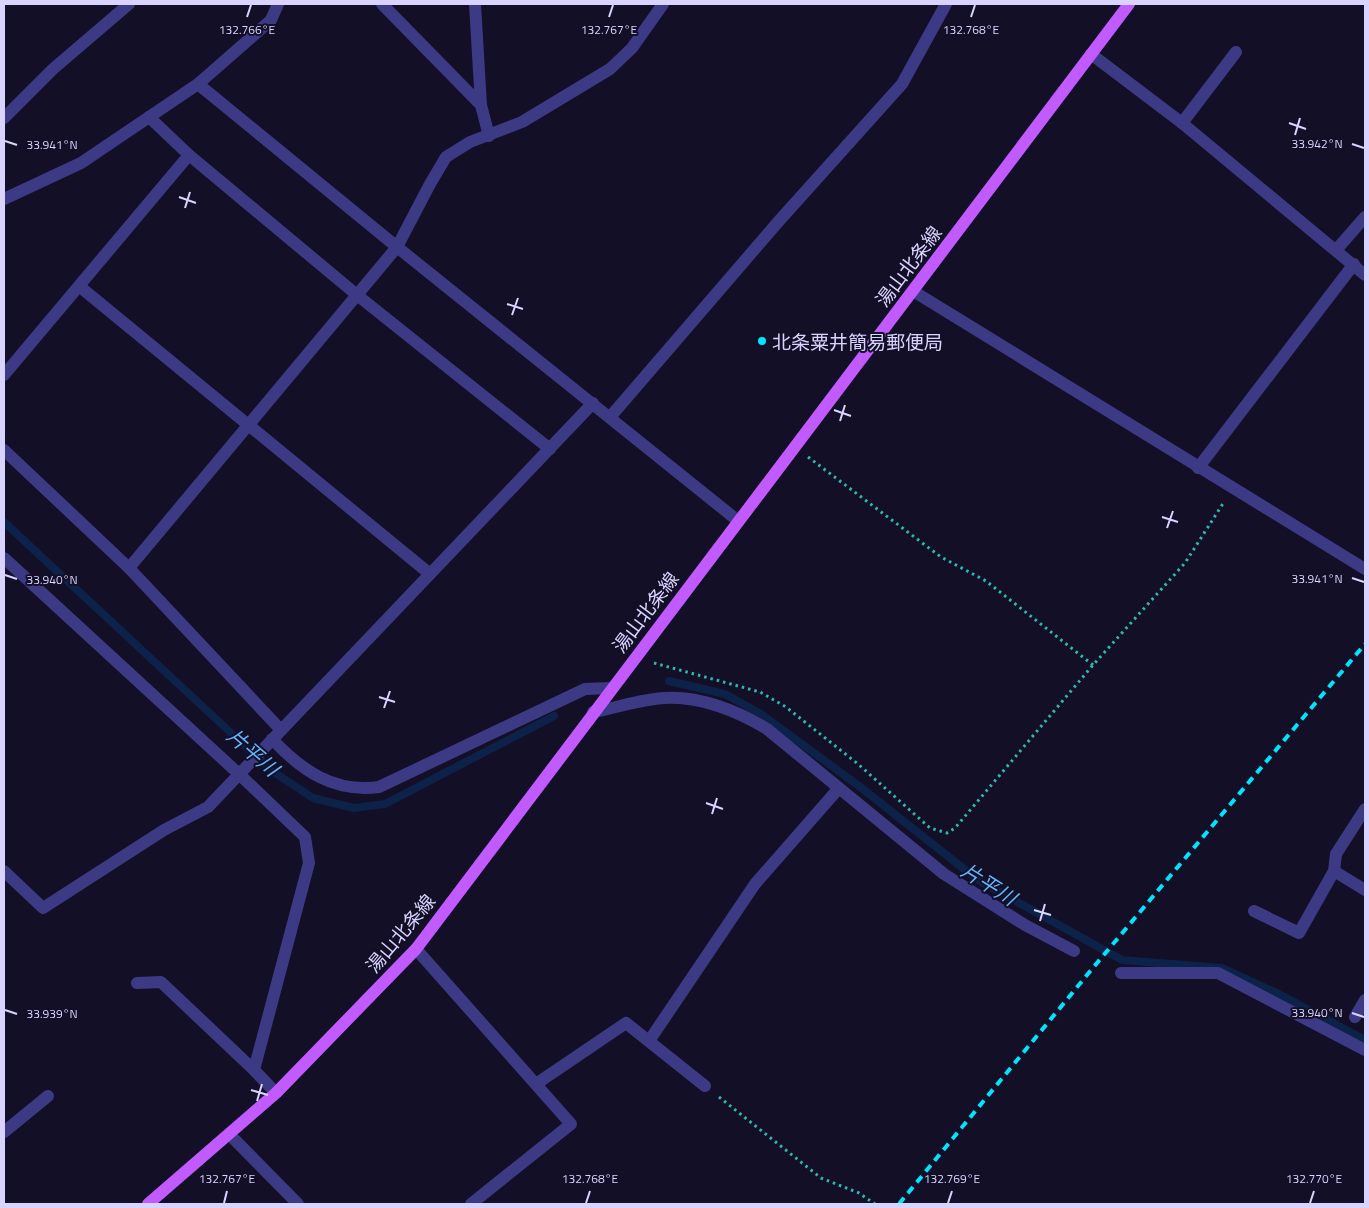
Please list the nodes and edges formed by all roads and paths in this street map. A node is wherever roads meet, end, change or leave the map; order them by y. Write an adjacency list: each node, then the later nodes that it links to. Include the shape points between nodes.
1 (129, 4): 12 (street, via 53,69)
2 (278, 4): 10 (street, via 271,20)
3 (382, 4): 11 (street)
4 (475, 4): 11 (street)
5 (663, 4): 15 (street, via 632,48 610,69 522,122)
6 (946, 4): 28 (street, via 902,84)
7 (1129, 4): 9 (main road, 湯山北条線)
8 (1236, 52): 14 (street)
9 (1091, 54): 14 (street); 24 (main road, 湯山北条線)
10 (198, 84): 13 (street); 19 (street)
11 (481, 105): 15 (street)
12 (4, 118)
13 (149, 118): 16 (street); 17 (street, via 81,163)
14 (1182, 123): 20 (street)
15 (489, 136): 19 (street, via 470,142 446,157)
16 (189, 155): 23 (street); 25 (street)
17 (4, 199)
18 (1365, 217): 20 (street)
19 (397, 247): 25 (street); 27 (street)
20 (1337, 249): 21 (street)
21 (1354, 264): 22 (street); 33 (street)
22 (1365, 275)
23 (79, 286): 26 (street); 29 (street)
24 (912, 291): 30 (main road, 湯山北条線); 33 (street)
25 (358, 295): 29 (street); 31 (street)
26 (4, 375)
27 (593, 403): 28 (street); 31 (street)
28 (611, 416): 35 (street)
29 (249, 425): 37 (street); 39 (street)
30 (794, 446): 35 (main road, 湯山北条線); 41 (path, via 941,557 986,581)
31 (550, 449): 39 (street)
32 (4, 450): 37 (street)
33 (1198, 468): 34 (street)
34 (1233, 488): 38 (street); 41 (path, via 1185,563)
35 (737, 520): 40 (main road, 湯山北条線)
36 (4, 558): 45 (street)
37 (130, 568): 44 (street)
38 (1365, 569)
39 (430, 574): 44 (street)
40 (634, 658): 41 (path, via 760,692 786,707 858,764 930,828 947,833 955,828); 42 (main road, 湯山北条線)
41 (1093, 664)
42 (611, 688): 43 (main road, 湯山北条線); 44 (street, via 585,689 379,787 360,790 338,785 315,774 290,758)
43 (593, 712): 46 (street, via 664,698 689,699 715,706 744,716 767,729); 52 (main road, 湯山北条線)
44 (274, 737): 45 (street)
45 (242, 771): 48 (street, via 208,807 164,830 43,908); 60 (street, via 305,837 309,863)
46 (839, 788): 53 (street, via 944,874 1025,925); 58 (street, via 755,884)
47 (1365, 810): 49 (street, via 1336,854)
48 (4, 871)
49 (1334, 871): 50 (street); 51 (street, via 1299,933)
50 (1365, 890)
51 (1254, 911)
52 (416, 949): 61 (street); 63 (main road, 湯山北条線)
53 (1074, 951)
54 (1122, 973): 59 (street, via 1218,974)
55 (137, 983): 60 (street, via 161,982)
56 (1365, 1000): 57 (street)
57 (1354, 1017)
58 (649, 1041): 61 (street, via 626,1023); 62 (street)
59 (1365, 1050)
60 (254, 1070): 63 (street)
61 (536, 1084): 69 (street, via 571,1124)
62 (705, 1086): 70 (path, via 821,1178 859,1193)
63 (276, 1093): 66 (main road, 湯山北条線)
64 (48, 1096): 65 (street)
65 (4, 1132)
66 (230, 1135): 67 (main road, 湯山北条線); 68 (street)
67 (148, 1204)
68 (298, 1204)
69 (471, 1204)
70 (876, 1204)

